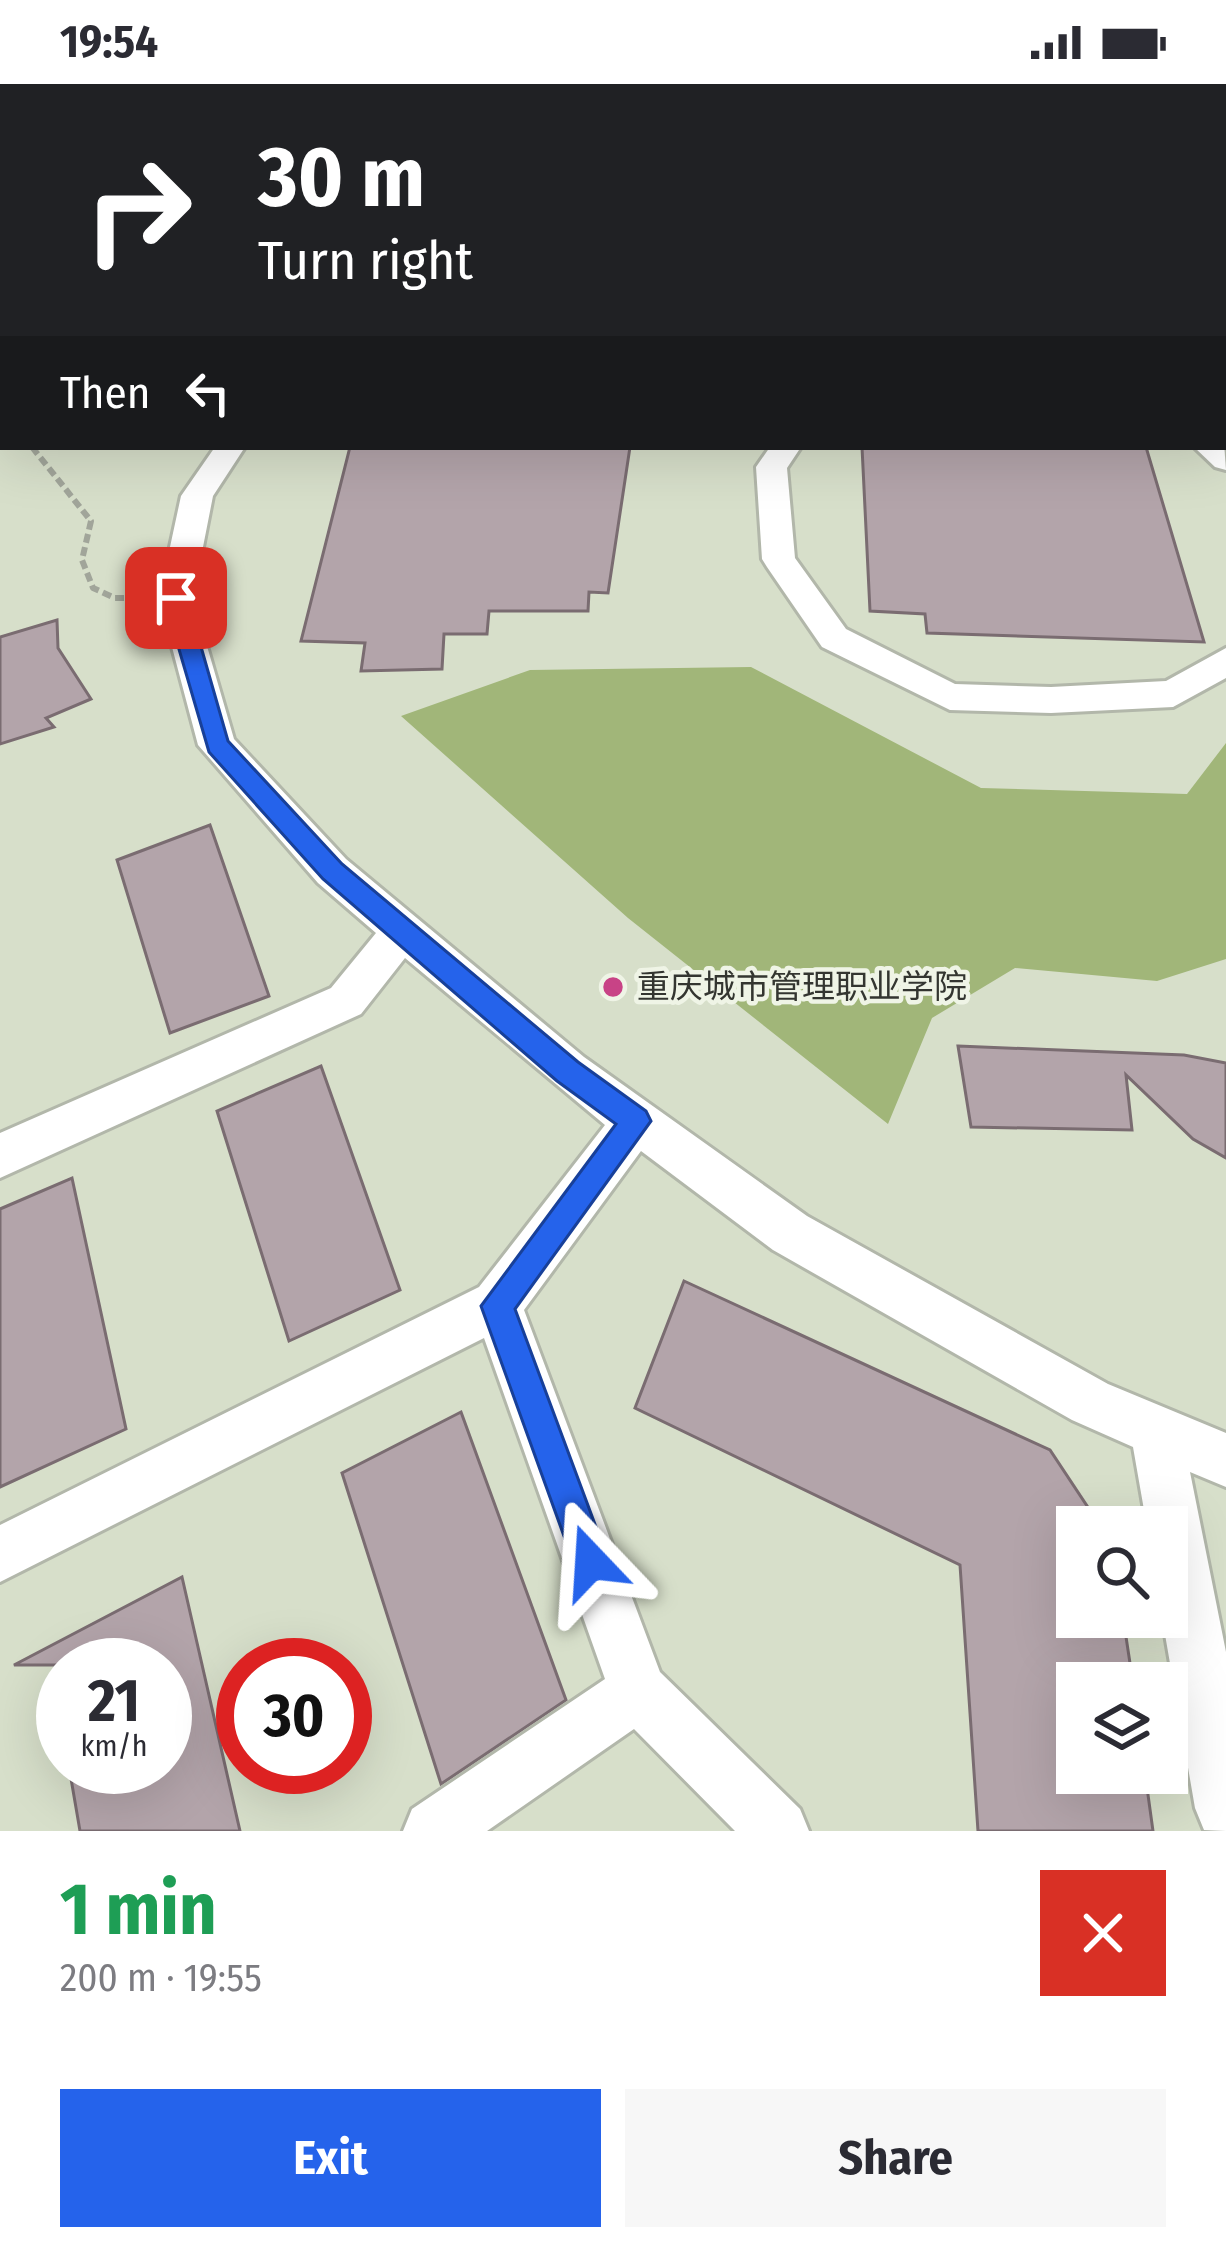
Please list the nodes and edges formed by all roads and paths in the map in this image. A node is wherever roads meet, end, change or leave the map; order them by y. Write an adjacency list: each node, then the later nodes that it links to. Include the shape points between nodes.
1 (34, 450): 4 (path, via 91,521 82,560 93,588 115,598)
2 (228, 450): 4 (street, via 197,496)
3 (784, 450): 5 (street, via 771,467 779,559 834,638 950,697 1173,694)
4 (176, 598): 6 (street, via 217,745 332,872)
5 (1226, 661)
6 (403, 931): 7 (street); 8 (street, via 346,1000)
7 (636, 1121): 9 (street); 10 (street, via 790,1233 1090,1402)
8 (0, 1156)
9 (497, 1306): 12 (street); 13 (street)
10 (1156, 1430): 11 (street); 14 (street)
11 (1226, 1460)
12 (0, 1554)
13 (638, 1691): 15 (street); 16 (street)
14 (1226, 1808)
15 (434, 1831)
16 (778, 1831)

